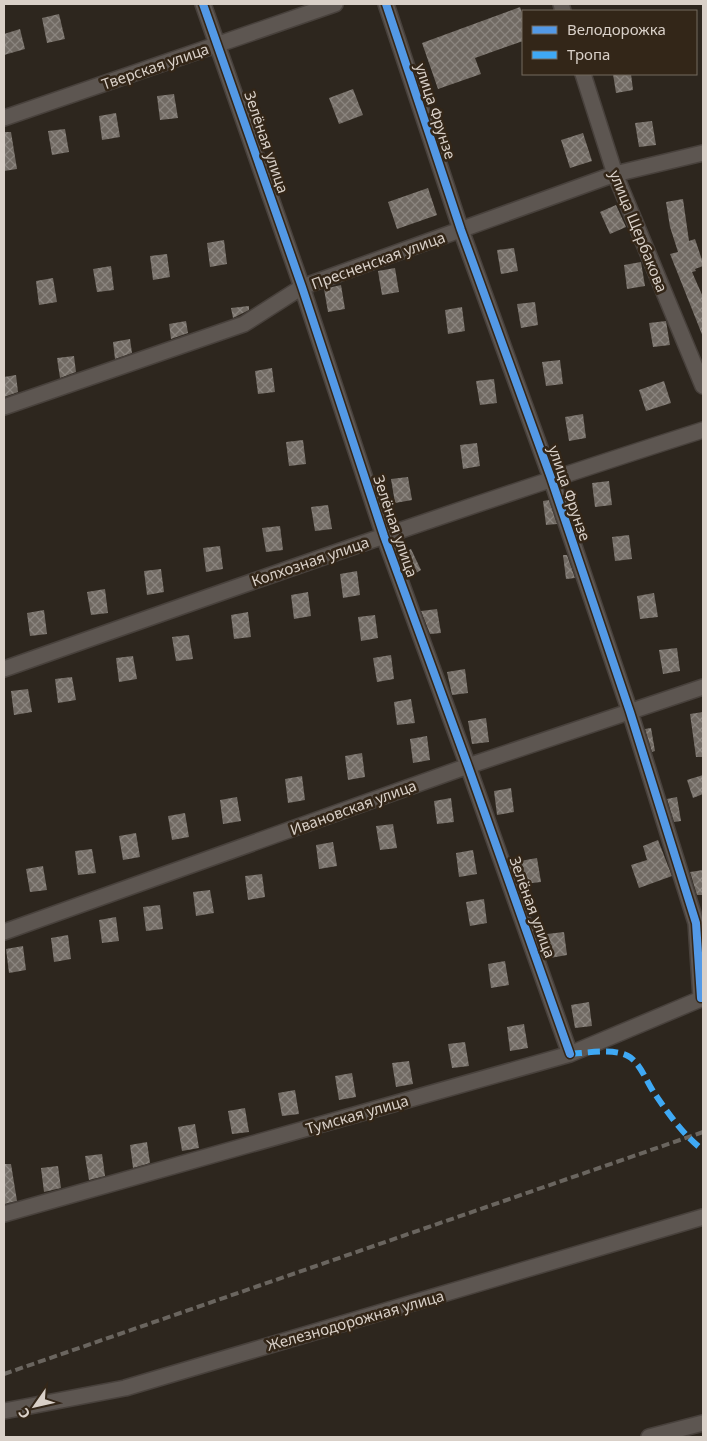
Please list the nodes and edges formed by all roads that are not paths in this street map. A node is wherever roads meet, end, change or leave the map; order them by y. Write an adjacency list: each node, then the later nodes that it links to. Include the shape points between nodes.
1 (203, 4): 4 (street, Зелёная улица)
2 (335, 4): 4 (street, Тверская улица)
3 (386, 4): 9 (street, улица Фрунзе)
4 (219, 44): 6 (street, Тверская улица); 10 (street, Зелёная улица)
5 (583, 75): 8 (street, улица Щербакова)
6 (4, 118)
7 (703, 153): 8 (street, Пресненская улица)
8 (615, 174): 9 (street, Пресненская улица); 11 (street, улица Щербакова)
9 (461, 230): 10 (street, Пресненская улица); 14 (street, улица Фрунзе)
10 (302, 287): 12 (street, Пресненская улица, via 244,324); 15 (street, Зелёная улица)
11 (703, 386)
12 (4, 407)
13 (703, 430): 14 (street, Колхозная улица)
14 (552, 478): 15 (street, Колхозная улица); 18 (street, улица Фрунзе)
15 (384, 536): 16 (street, Колхозная улица); 19 (street, Зелёная улица)
16 (4, 670)
17 (703, 686): 18 (street, Ивановская улица)
18 (630, 712): 19 (street, Ивановская улица); 21 (street, улица Фрунзе, via 696,923)
19 (468, 766): 20 (street, Ивановская улица); 22 (street, Зелёная улица)
20 (4, 932)
21 (702, 998): 22 (street, Тумская улица)
22 (570, 1054): 23 (street, Тумская улица)
23 (4, 1214)
24 (703, 1217): 25 (street, Железнодорожная улица, via 125,1388)
25 (4, 1411)
26 (703, 1423): 27 (street)
27 (649, 1437)

